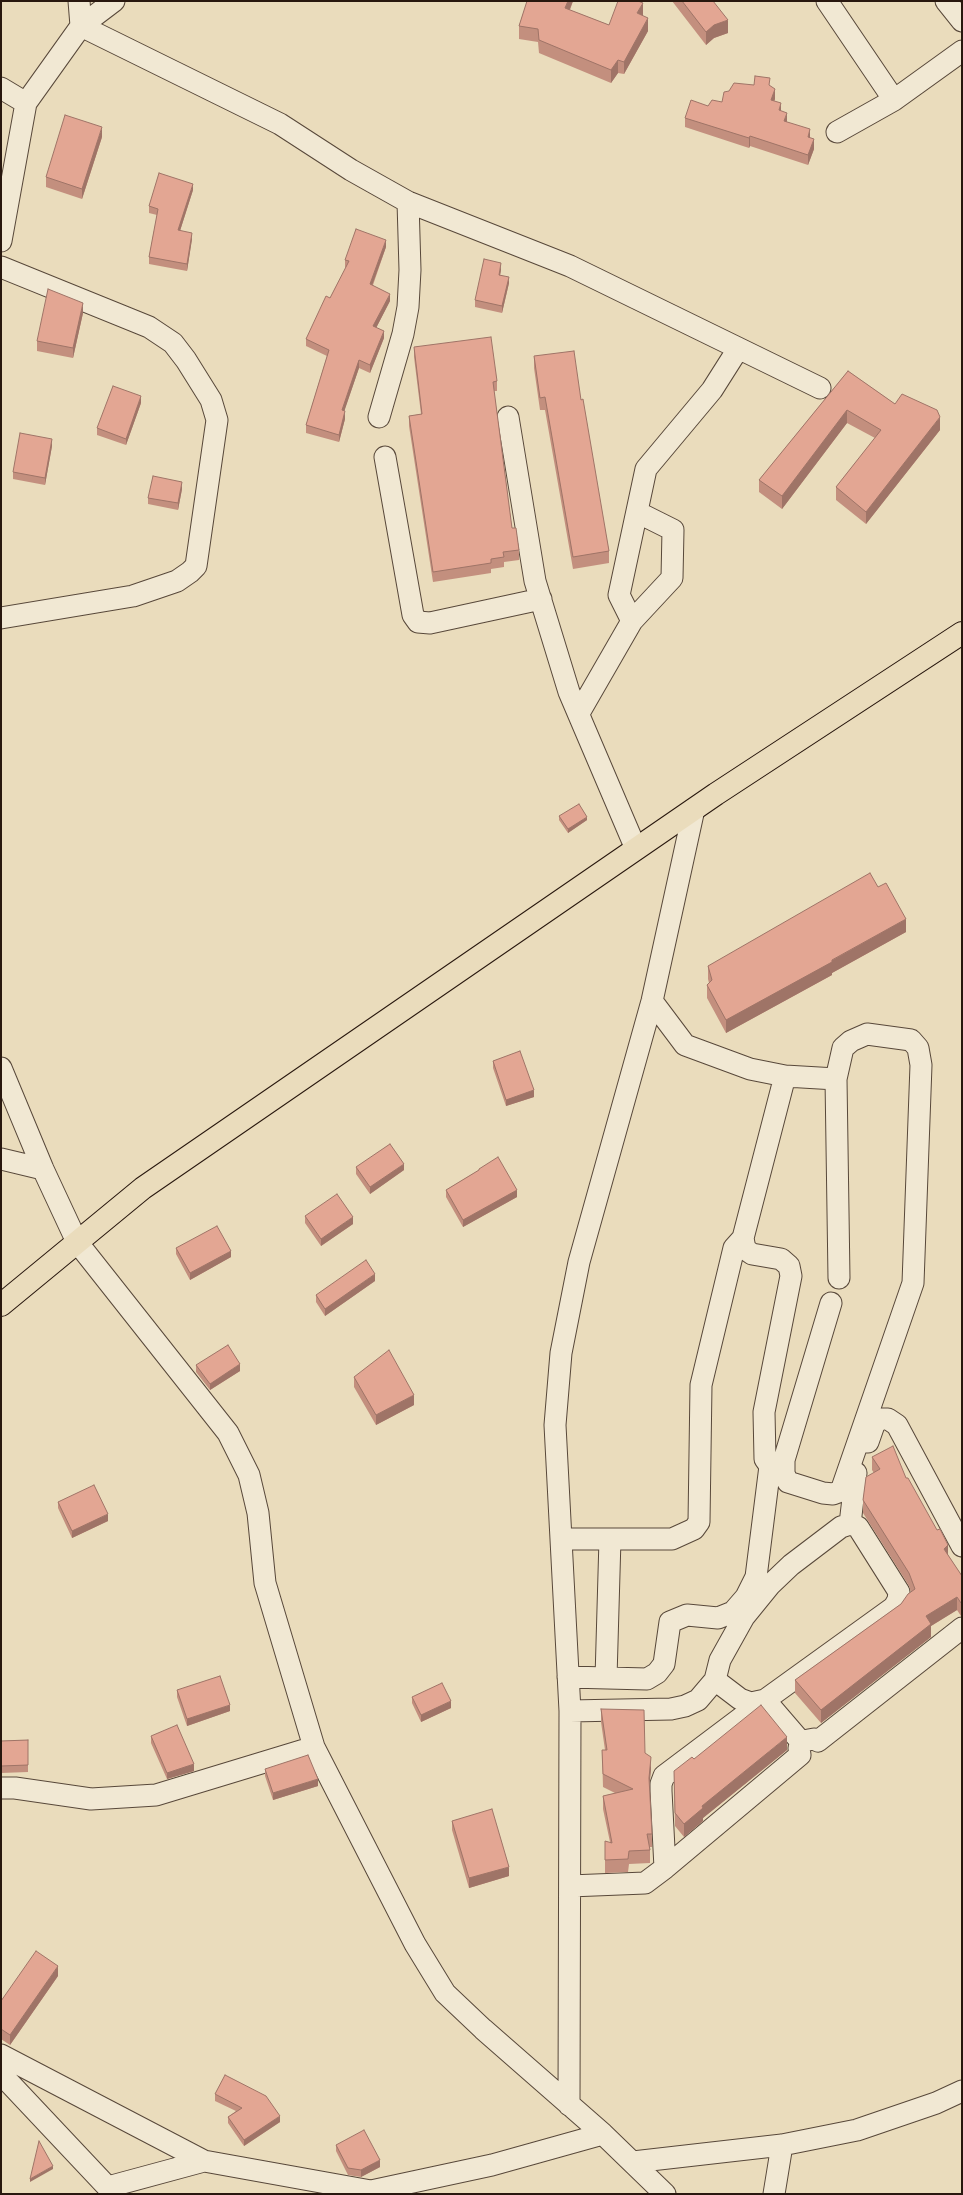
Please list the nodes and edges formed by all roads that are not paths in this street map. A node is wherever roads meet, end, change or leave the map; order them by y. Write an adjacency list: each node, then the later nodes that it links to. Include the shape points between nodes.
1 (79, 1): 6 (street)
2 (114, 1): 6 (street)
3 (827, 1): 9 (street)
4 (946, 1): 5 (street)
5 (962, 21)
6 (81, 26): 10 (street); 12 (street, via 280,124 351,170)
7 (962, 51): 9 (street)
8 (1, 88): 10 (street)
9 (894, 100): 11 (street)
10 (26, 104): 13 (street)
11 (837, 132)
12 (408, 202): 15 (street, via 570,266); 17 (street, via 408,307 403,334)
13 (1, 241)
14 (1, 267): 22 (street, via 149,327 173,343 211,400 217,420 196,566 190,572 177,581 132,596)
15 (738, 349): 16 (street); 20 (street, via 712,390 646,469)
16 (820, 388)
17 (379, 417)
18 (508, 417): 21 (street, via 535,581)
19 (384, 457): 21 (street, via 412,615 418,622 430,623)
20 (637, 512): 23 (street, via 619,595); 23 (street, via 673,530 672,578)
21 (541, 599): 25 (street)
22 (1, 618)
23 (632, 621): 25 (street)
24 (962, 632): 26 (main road)
25 (579, 713): 27 (street)
26 (694, 809): 27 (main road); 28 (street)
27 (636, 849): 35 (main road, via 143,1188)
28 (652, 1001): 30 (street, via 685,1045 750,1069); 41 (street, via 579,1262 561,1353 555,1425)
29 (1, 1068): 33 (street)
30 (785, 1076): 31 (street); 34 (street)
31 (836, 1079): 36 (street); 39 (street, via 843,1048 851,1041 867,1034 911,1040 918,1048 921,1065 913,1283 841,1491 833,1494 822,1493 788,1482)
32 (1, 1159): 33 (street)
33 (43, 1169): 35 (street)
34 (743, 1238): 39 (street, via 745,1249 752,1254 781,1259 789,1266 791,1276 764,1412 766,1459); 42 (street, via 734,1248 701,1385 699,1522 694,1529 672,1539)
35 (77, 1242): 38 (main road); 51 (street, via 228,1433 249,1475 258,1513 264,1583)
36 (839, 1278)
37 (832, 1303): 39 (street, via 784,1460)
38 (1, 1305)
39 (777, 1470): 46 (street, via 756,1577 746,1597 733,1612 718,1618 687,1615 670,1622 664,1664 657,1673 647,1679)
40 (850, 1524): 43 (street, via 856,1471 876,1422 888,1419 897,1425); 47 (street, via 841,1527 791,1565 753,1605 720,1660); 48 (street, via 858,1527 899,1592 898,1600 894,1607)
41 (561, 1539): 42 (street); 45 (street)
42 (610, 1539): 46 (street)
43 (962, 1546)
44 (962, 1628): 50 (street, via 818,1740 814,1738)
45 (568, 1677): 46 (street); 49 (street)
46 (606, 1678)
47 (715, 1680): 48 (street, via 745,1701 751,1703); 49 (street, via 698,1700 685,1706 671,1709)
48 (766, 1700): 50 (street); 53 (street, via 664,1776 660,1791)
49 (570, 1712): 54 (street)
50 (802, 1743): 53 (street, via 799,1748 800,1755)
51 (314, 1747): 52 (street, via 156,1795 91,1799); 58 (street, via 415,1944 445,1993)
52 (1, 1788)
53 (665, 1868): 54 (street, via 645,1883)
54 (570, 1886): 58 (street)
55 (1, 2055): 61 (street)
56 (1, 2074): 63 (street)
57 (962, 2091): 60 (street, via 936,2103 858,2130)
58 (569, 2105): 59 (street)
59 (603, 2134): 61 (street, via 492,2165 371,2191); 62 (street)
60 (782, 2145): 62 (street); 65 (street)
61 (204, 2161): 63 (street)
62 (633, 2162): 64 (street)
63 (111, 2191)
64 (664, 2194)
65 (774, 2194)

